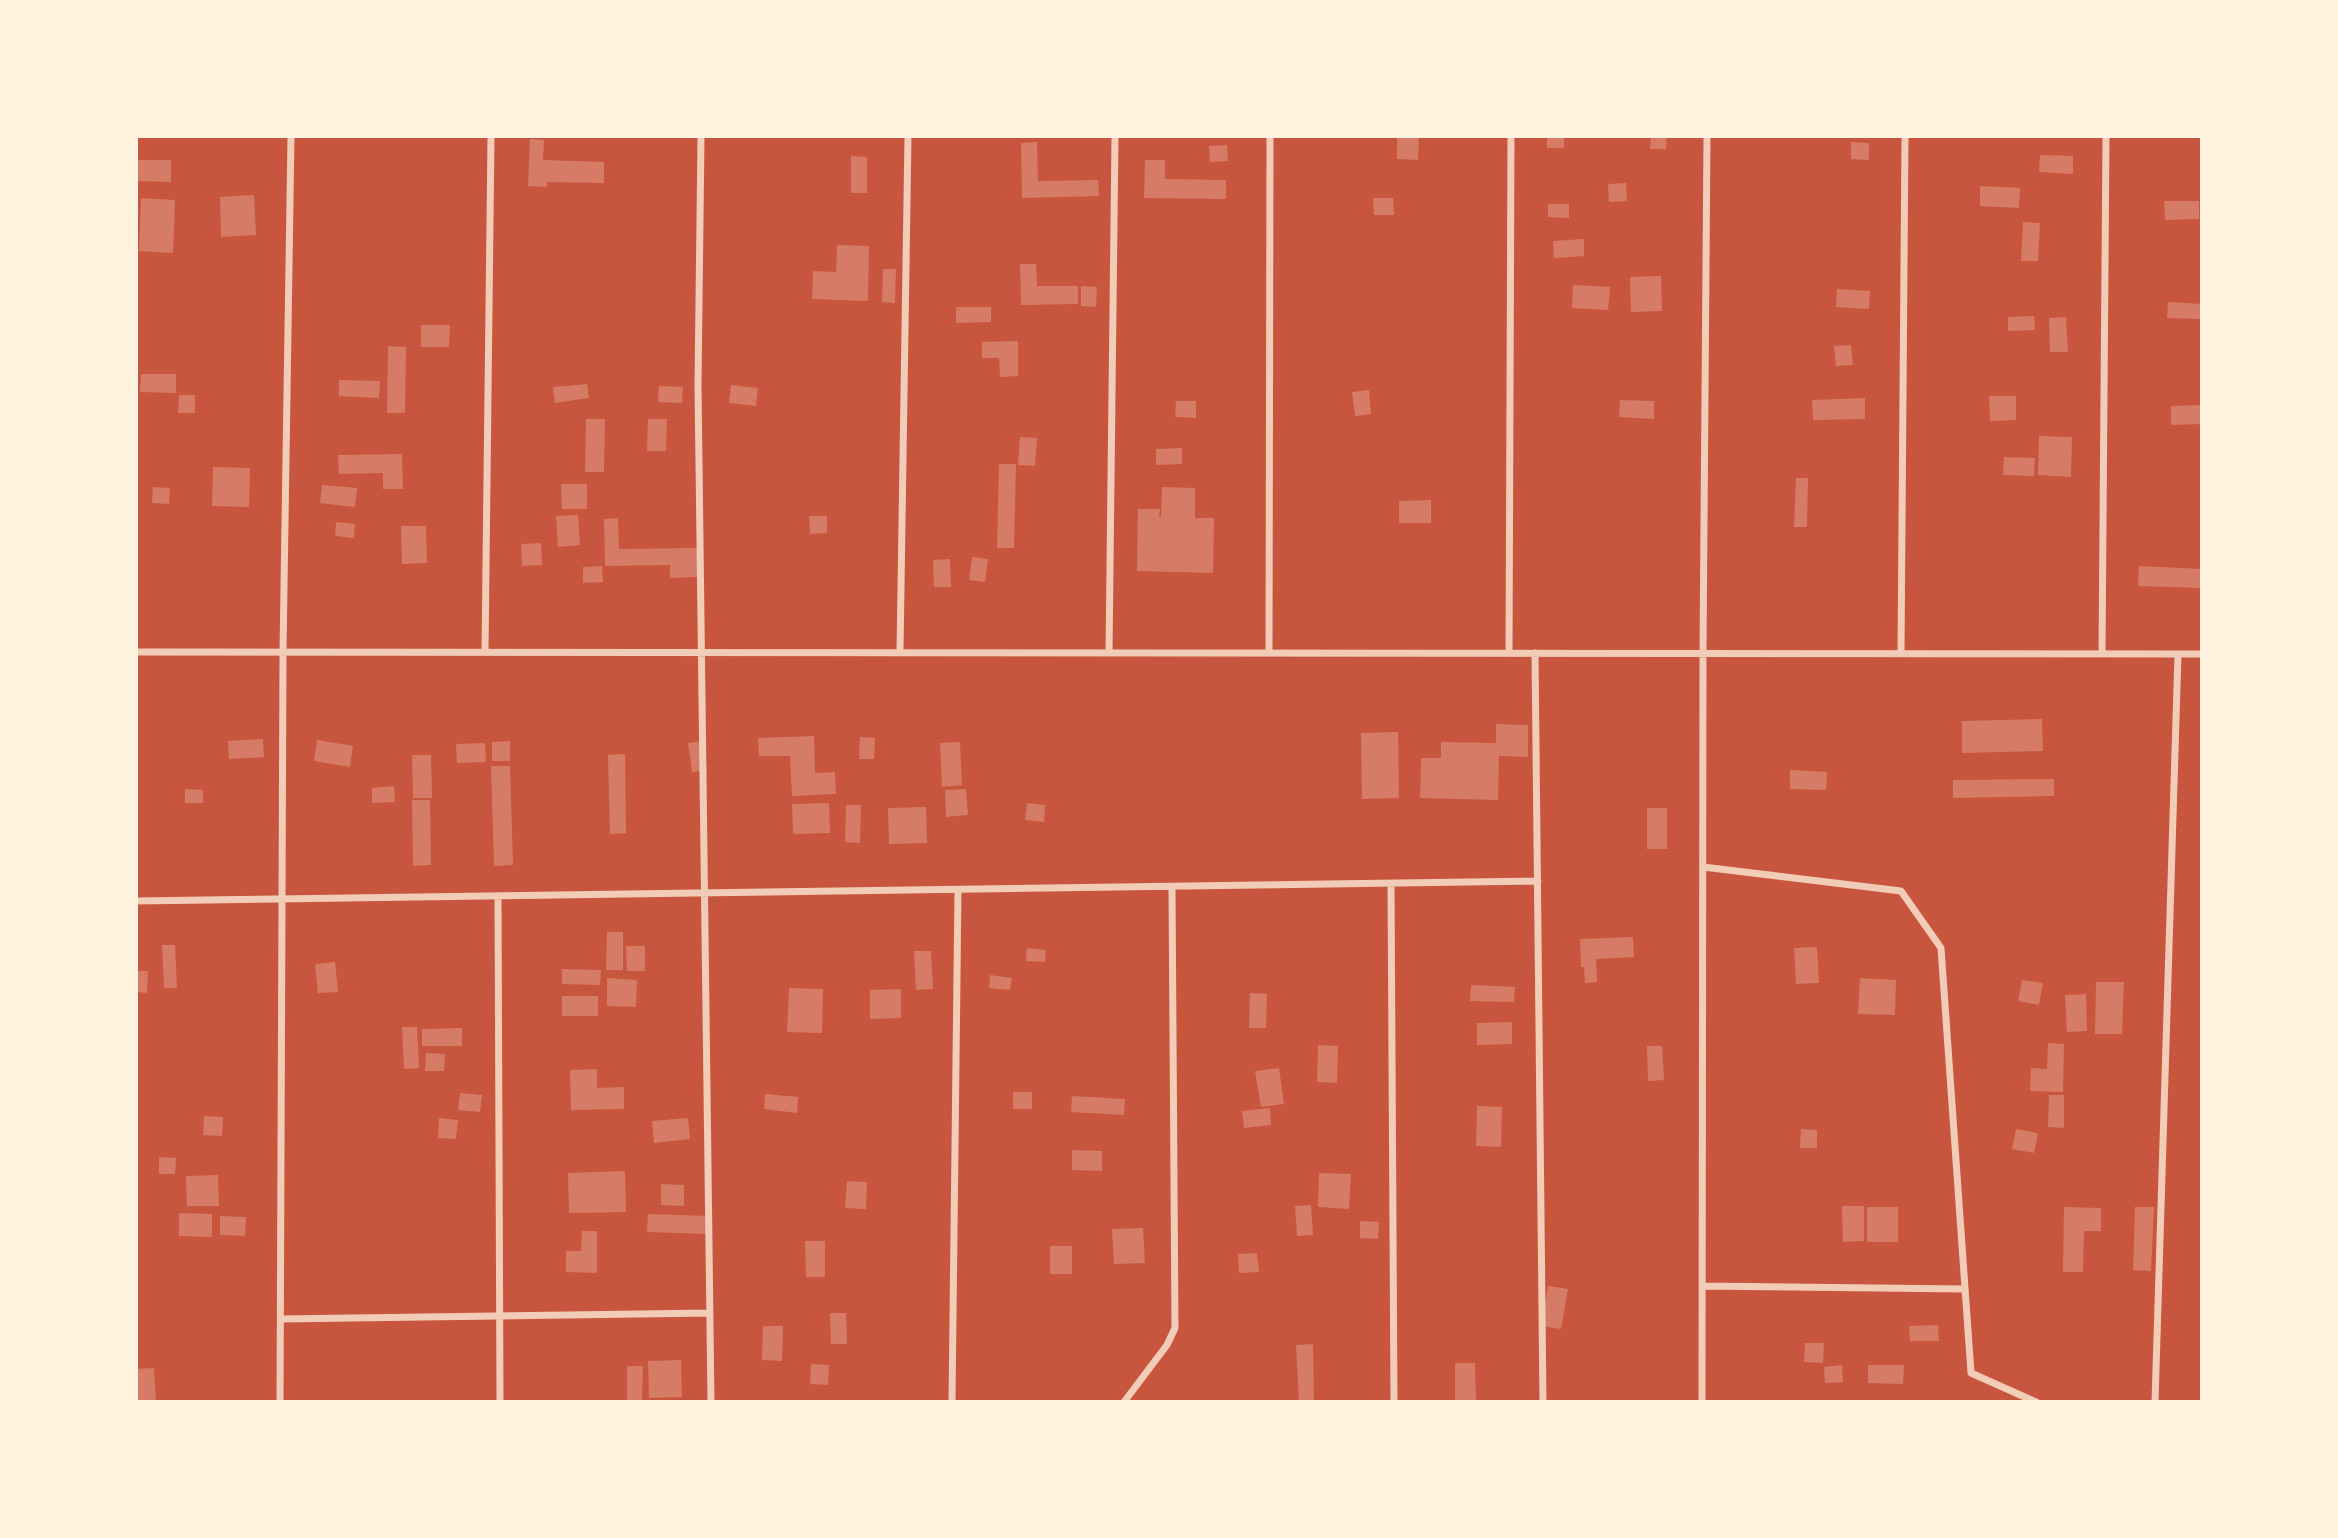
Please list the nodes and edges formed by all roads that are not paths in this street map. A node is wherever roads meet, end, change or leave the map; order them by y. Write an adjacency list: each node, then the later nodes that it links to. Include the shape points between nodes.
1 (291, 136): 12 (street)
2 (491, 136): 13 (street)
3 (701, 136): 14 (street)
4 (908, 136): 15 (street)
5 (1115, 136): 16 (street)
6 (1270, 136): 17 (street)
7 (1511, 136): 18 (street)
8 (1707, 136): 20 (street)
9 (1905, 136): 21 (street)
10 (2106, 136): 22 (street)
11 (136, 652): 12 (street)
12 (283, 652): 13 (street); 32 (street)
13 (485, 652): 14 (street)
14 (701, 652): 15 (street); 30 (street)
15 (900, 652): 16 (street)
16 (1109, 653): 17 (street)
17 (1269, 653): 18 (street)
18 (1509, 653): 19 (street)
19 (1535, 653): 20 (street); 26 (street)
20 (1703, 653): 21 (street); 25 (street)
21 (1901, 653): 22 (street)
22 (2102, 654): 23 (street)
23 (2178, 654): 24 (street); 48 (street)
24 (2202, 654)
25 (1703, 867): 34 (street); 35 (street, via 1901,891 1941,948)
26 (1538, 881): 27 (street); 45 (street)
27 (1391, 884): 28 (street); 44 (street)
28 (1172, 887): 29 (street); 43 (street, via 1175,1328)
29 (958, 890): 30 (street); 42 (street)
30 (705, 893): 31 (street); 36 (street)
31 (498, 896): 32 (street); 37 (street)
32 (282, 899): 33 (street); 38 (street)
33 (136, 901)
34 (1702, 1286): 35 (street); 46 (street)
35 (1965, 1289): 47 (street, via 1971,1373)
36 (710, 1313): 37 (street); 41 (street)
37 (499, 1316): 38 (street); 40 (street)
38 (281, 1319): 39 (street)
39 (280, 1402)
40 (500, 1402)
41 (712, 1402)
42 (952, 1402)
43 (1124, 1402)
44 (1394, 1402)
45 (1543, 1402)
46 (1702, 1402)
47 (2036, 1402)
48 (2155, 1402)

